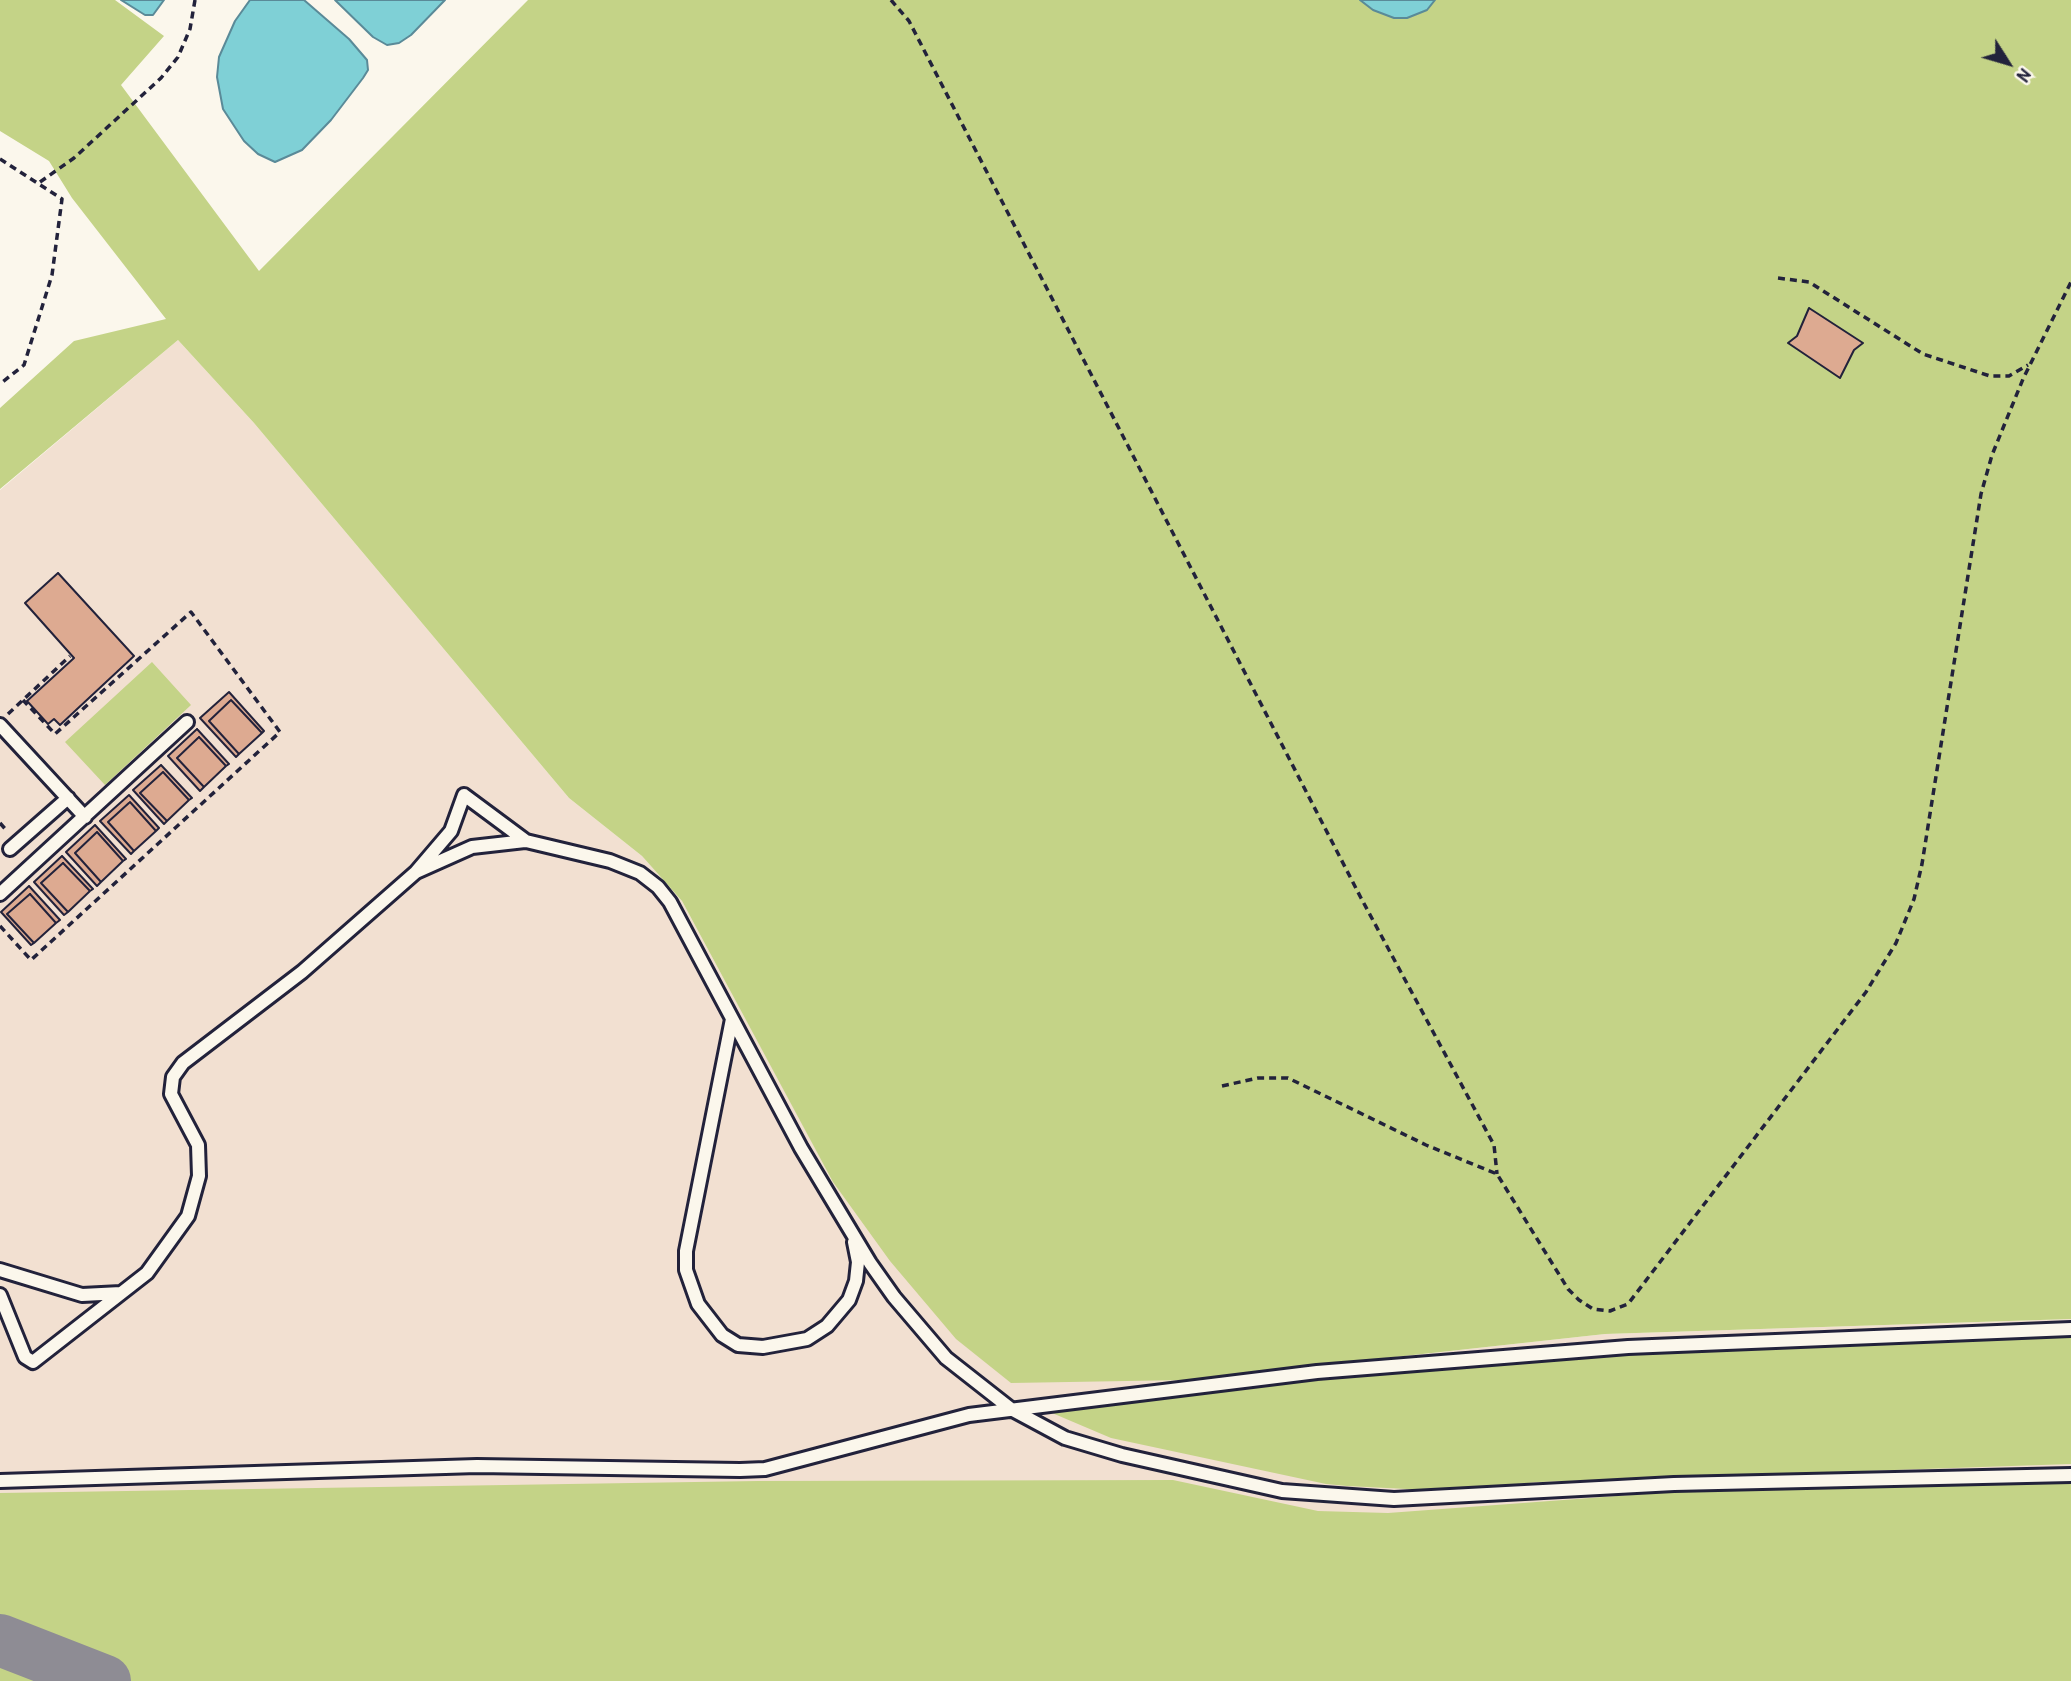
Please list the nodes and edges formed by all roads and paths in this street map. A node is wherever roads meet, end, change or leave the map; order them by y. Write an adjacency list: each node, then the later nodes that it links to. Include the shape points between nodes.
1 (195, 0): 4 (path, via 178,57 161,78 74,158)
2 (891, 0): 21 (path, via 909,21 1361,898 1494,1145)
3 (0, 159): 4 (path)
4 (40, 181): 8 (path, via 62,199 52,275 24,365)
5 (1778, 278): 7 (path, via 1809,282 1923,355 1990,376 2008,376)
6 (2071, 282): 7 (path)
7 (2030, 364): 21 (path, via 1981,494 1914,899 1896,943 1866,992 1628,1304 1610,1311 1593,1309 1578,1300)
8 (0, 384)
9 (70, 656): 10 (path)
10 (8, 714)
11 (187, 722): 14 (lane)
12 (0, 725): 13 (lane)
13 (68, 798): 14 (lane); 16 (lane)
14 (85, 817): 18 (lane)
15 (526, 841): 17 (lane, via 472,847); 17 (lane, via 464,795 450,831); 19 (lane, via 610,862 640,873 658,887)
16 (10, 849)
17 (416, 872): 24 (lane, via 302,972 183,1063 173,1077 171,1094 198,1145 199,1176 188,1216 147,1273)
18 (0, 894)
19 (732, 1018): 22 (lane, via 801,1148); 22 (lane, via 686,1251 686,1270 710,1324 738,1345 763,1347 807,1339 827,1326 849,1300 856,1281 858,1262)
20 (1222, 1086): 21 (path, via 1258,1078 1288,1078)
21 (1497, 1174)
22 (850, 1228): 27 (lane, via 894,1297 946,1358)
23 (0, 1270): 24 (lane, via 82,1295)
24 (121, 1293): 25 (lane, via 33,1362 25,1357)
25 (0, 1294)
26 (2071, 1329): 27 (lane, via 1542,1352 1317,1372)
27 (1011, 1409): 28 (lane, via 1065,1438 1122,1455 1282,1491 1343,1497 1455,1498 1674,1484); 29 (lane, via 969,1415 765,1469 477,1466)
28 (2071, 1475)
29 (0, 1481)

